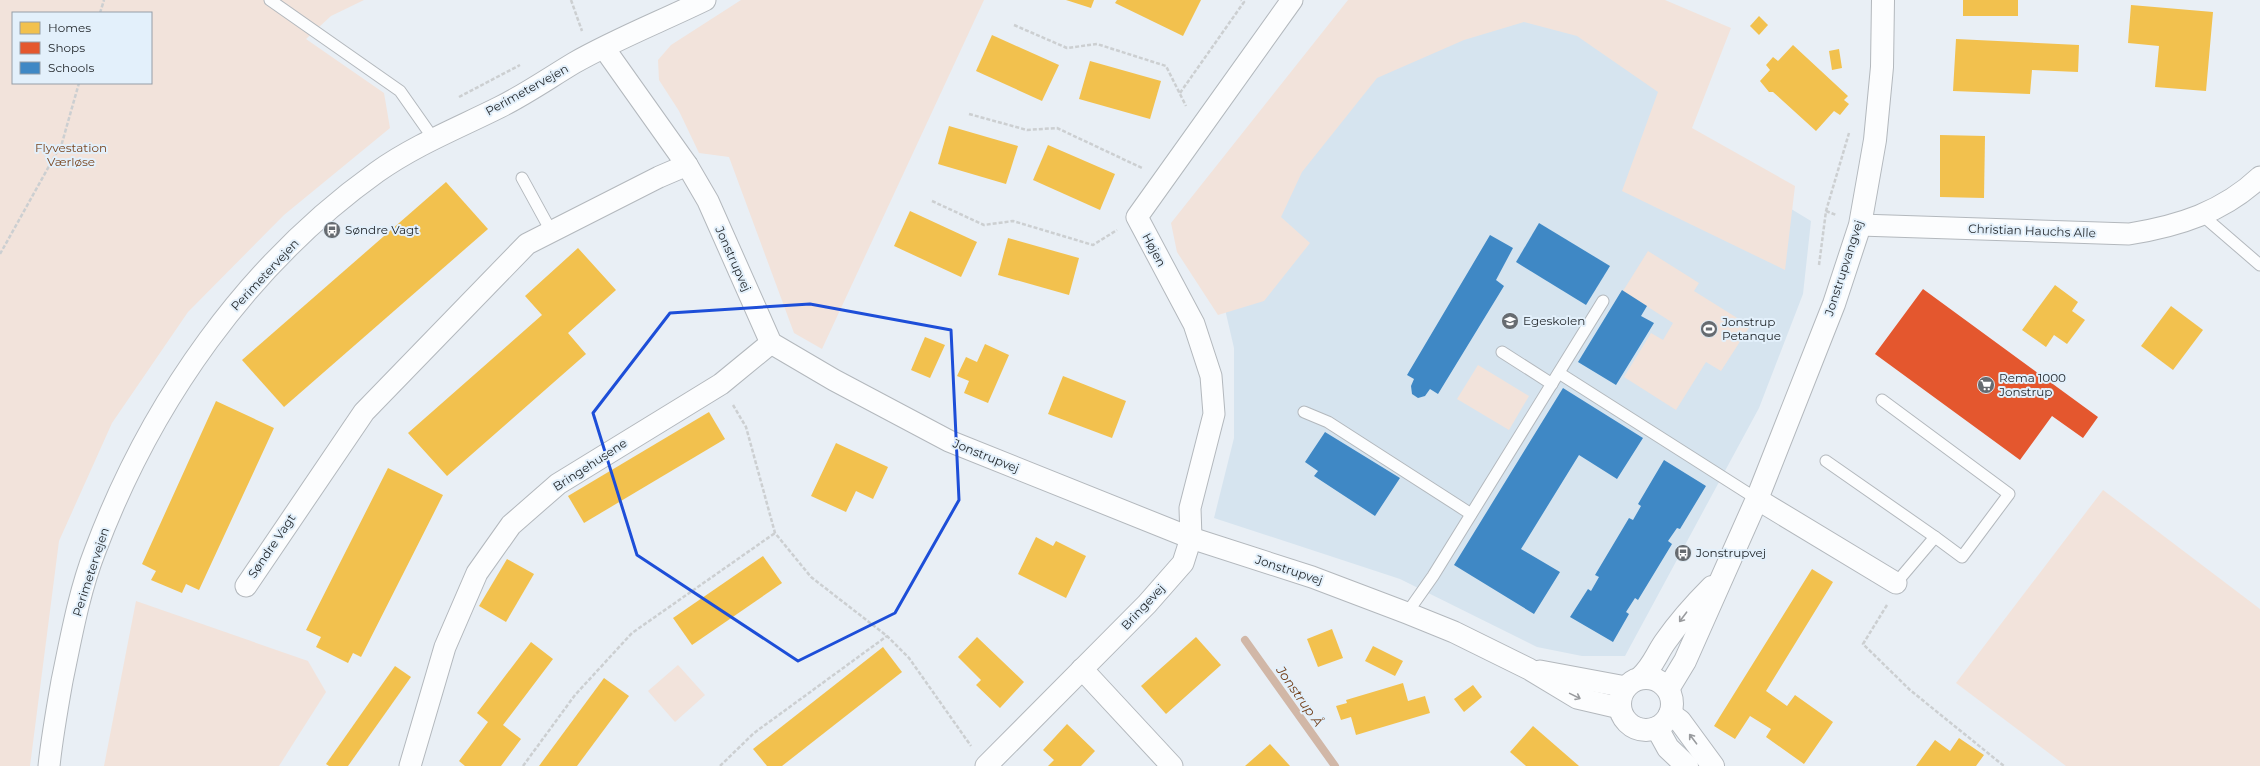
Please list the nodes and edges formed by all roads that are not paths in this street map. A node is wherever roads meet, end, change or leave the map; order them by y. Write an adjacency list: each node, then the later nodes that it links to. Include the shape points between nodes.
1 (270, 0): 6 (lane, via 400,91)
2 (705, 0): 5 (street, Perimetervejen)
3 (1292, 0): 25 (street, Højen, via 1137,217 1194,324 1211,376 1214,414 1190,508)
4 (1883, 0): 11 (street, Jonstrupvangvej, via 1882,67 1876,125)
5 (604, 48): 6 (street, Perimetervejen, via 500,107); 7 (street, Jonstrupvej)
6 (433, 138): 36 (street, Perimetervejen, via 377,172 307,229 256,282 204,345 156,420 124,480 94,553 72,633)
7 (687, 165): 12 (street, Søndre Vagt); 15 (street, Jonstrupvej, via 708,201)
8 (2260, 177): 10 (street, Christian Hauchs Alle, via 2246,190)
9 (522, 178): 12 (lane)
10 (2202, 216): 11 (street, Christian Hauchs Alle, via 2168,228 2129,234); 13 (lane)
11 (1860, 225): 22 (street, Jonstrupvangvej, via 1834,304)
12 (551, 231): 28 (street, Søndre Vagt, via 527,244 364,412)
13 (2260, 265)
14 (1602, 301): 17 (lane)
15 (771, 343): 25 (street, Jonstrupvej, via 834,380 949,441); 37 (street, Bringehusene, via 721,384 558,484 511,525 477,573 445,647)
16 (1502, 352): 18 (lane)
17 (1559, 373): 18 (lane); 22 (lane)
18 (1552, 384): 23 (lane)
19 (1882, 400): 24 (lane, via 2009,494 1962,557)
20 (1304, 412): 23 (lane, via 1328,422)
21 (1826, 461): 24 (lane)
22 (1757, 500): 26 (street, Jonstrupvangvej); 27 (street)
23 (1471, 514): 29 (lane)
24 (1935, 537): 27 (lane)
25 (1191, 538): 29 (street, Jonstrupvej, via 1312,577); 30 (street, Bringevej, via 1184,563)
26 (1720, 579): 32 (street, Jonstrupvangvej, one-way to 32, via 1688,612 1664,643 1652,667); 33 (street, Jonstrupvangvej, via 1685,661)
27 (1896, 583)
28 (246, 586)
29 (1407, 613): 31 (street, Jonstrupvej, via 1454,632)
30 (1082, 669): 38 (street, Bringevej); 39 (street)
31 (1529, 669): 32 (street, Jonstrupvej); 34 (street, Jonstrupvej, one-way to 34, via 1577,698)
32 (1634, 682): 33 (street, via 1657,679); 34 (street, via 1621,697)
33 (1668, 689): 35 (street, via 1672,699)
34 (1620, 708): 35 (street, via 1625,719 1640,730)
35 (1664, 721): 40 (street, via 1668,748); 41 (street, one-way to 35, via 1680,721)
36 (49, 766)
37 (410, 766)
38 (986, 766)
39 (1172, 766)
40 (1687, 766)
41 (1713, 766)

